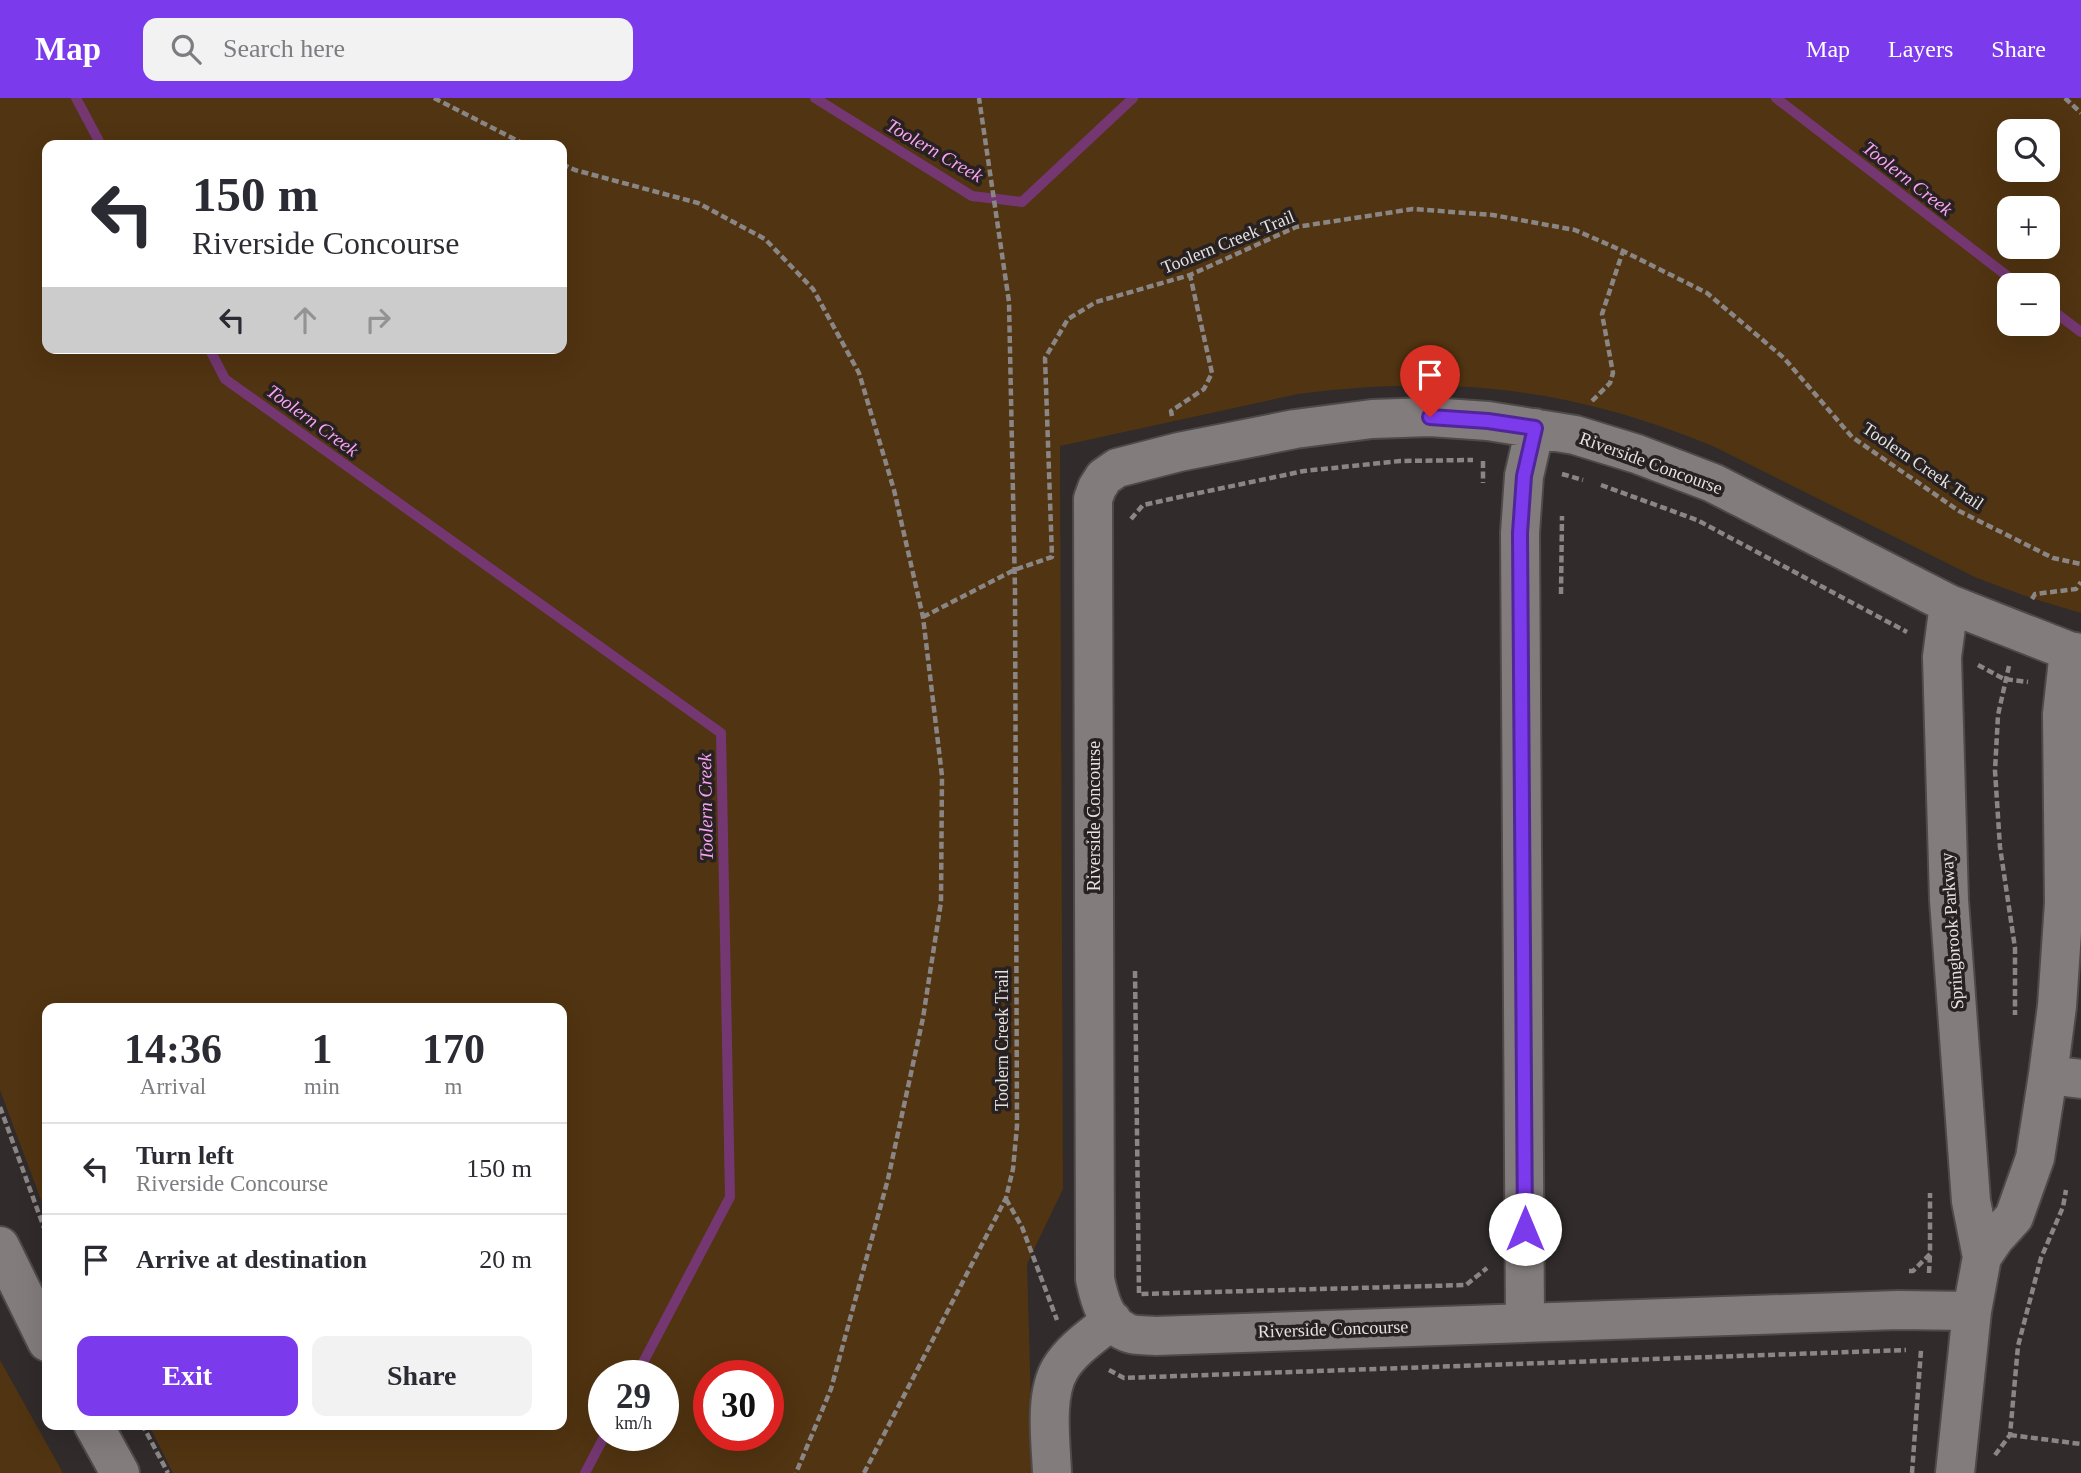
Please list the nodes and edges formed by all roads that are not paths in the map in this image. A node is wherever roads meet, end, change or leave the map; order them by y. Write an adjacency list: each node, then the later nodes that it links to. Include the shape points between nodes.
1 (1535, 428): 2 (street, Riverside Concourse, via 1637,454 1713,483); 8 (street, Riverside Concourse, via 1430,417 1296,429 1116,468 1097,488 1093,499 1095,1279 1101,1306); 9 (street, via 1544,470 1520,533)
2 (1949, 604): 3 (street, Riverside Concourse); 6 (street, Springbrook Parkway, via 1925,646 1942,744 1971,1201)
3 (2071, 663): 4 (street, Springbrook Parkway, via 2062,714 2064,902 2057,1006)
4 (2065, 1077): 6 (street, Springbrook Parkway, via 2014,1217)
5 (0, 1246): 10 (street)
6 (1982, 1257): 7 (street, Springbrook Parkway)
7 (1972, 1311): 9 (street, Riverside Concourse); 14 (street, Springbrook Parkway)
8 (1112, 1320): 9 (street, Riverside Concourse, via 1126,1333 1155,1336); 13 (street, via 1074,1351 1059,1371 1050,1409)
9 (1525, 1322)
10 (42, 1332)
11 (96, 1430): 12 (street)
12 (120, 1473)
13 (1052, 1473)
14 (1955, 1473)

